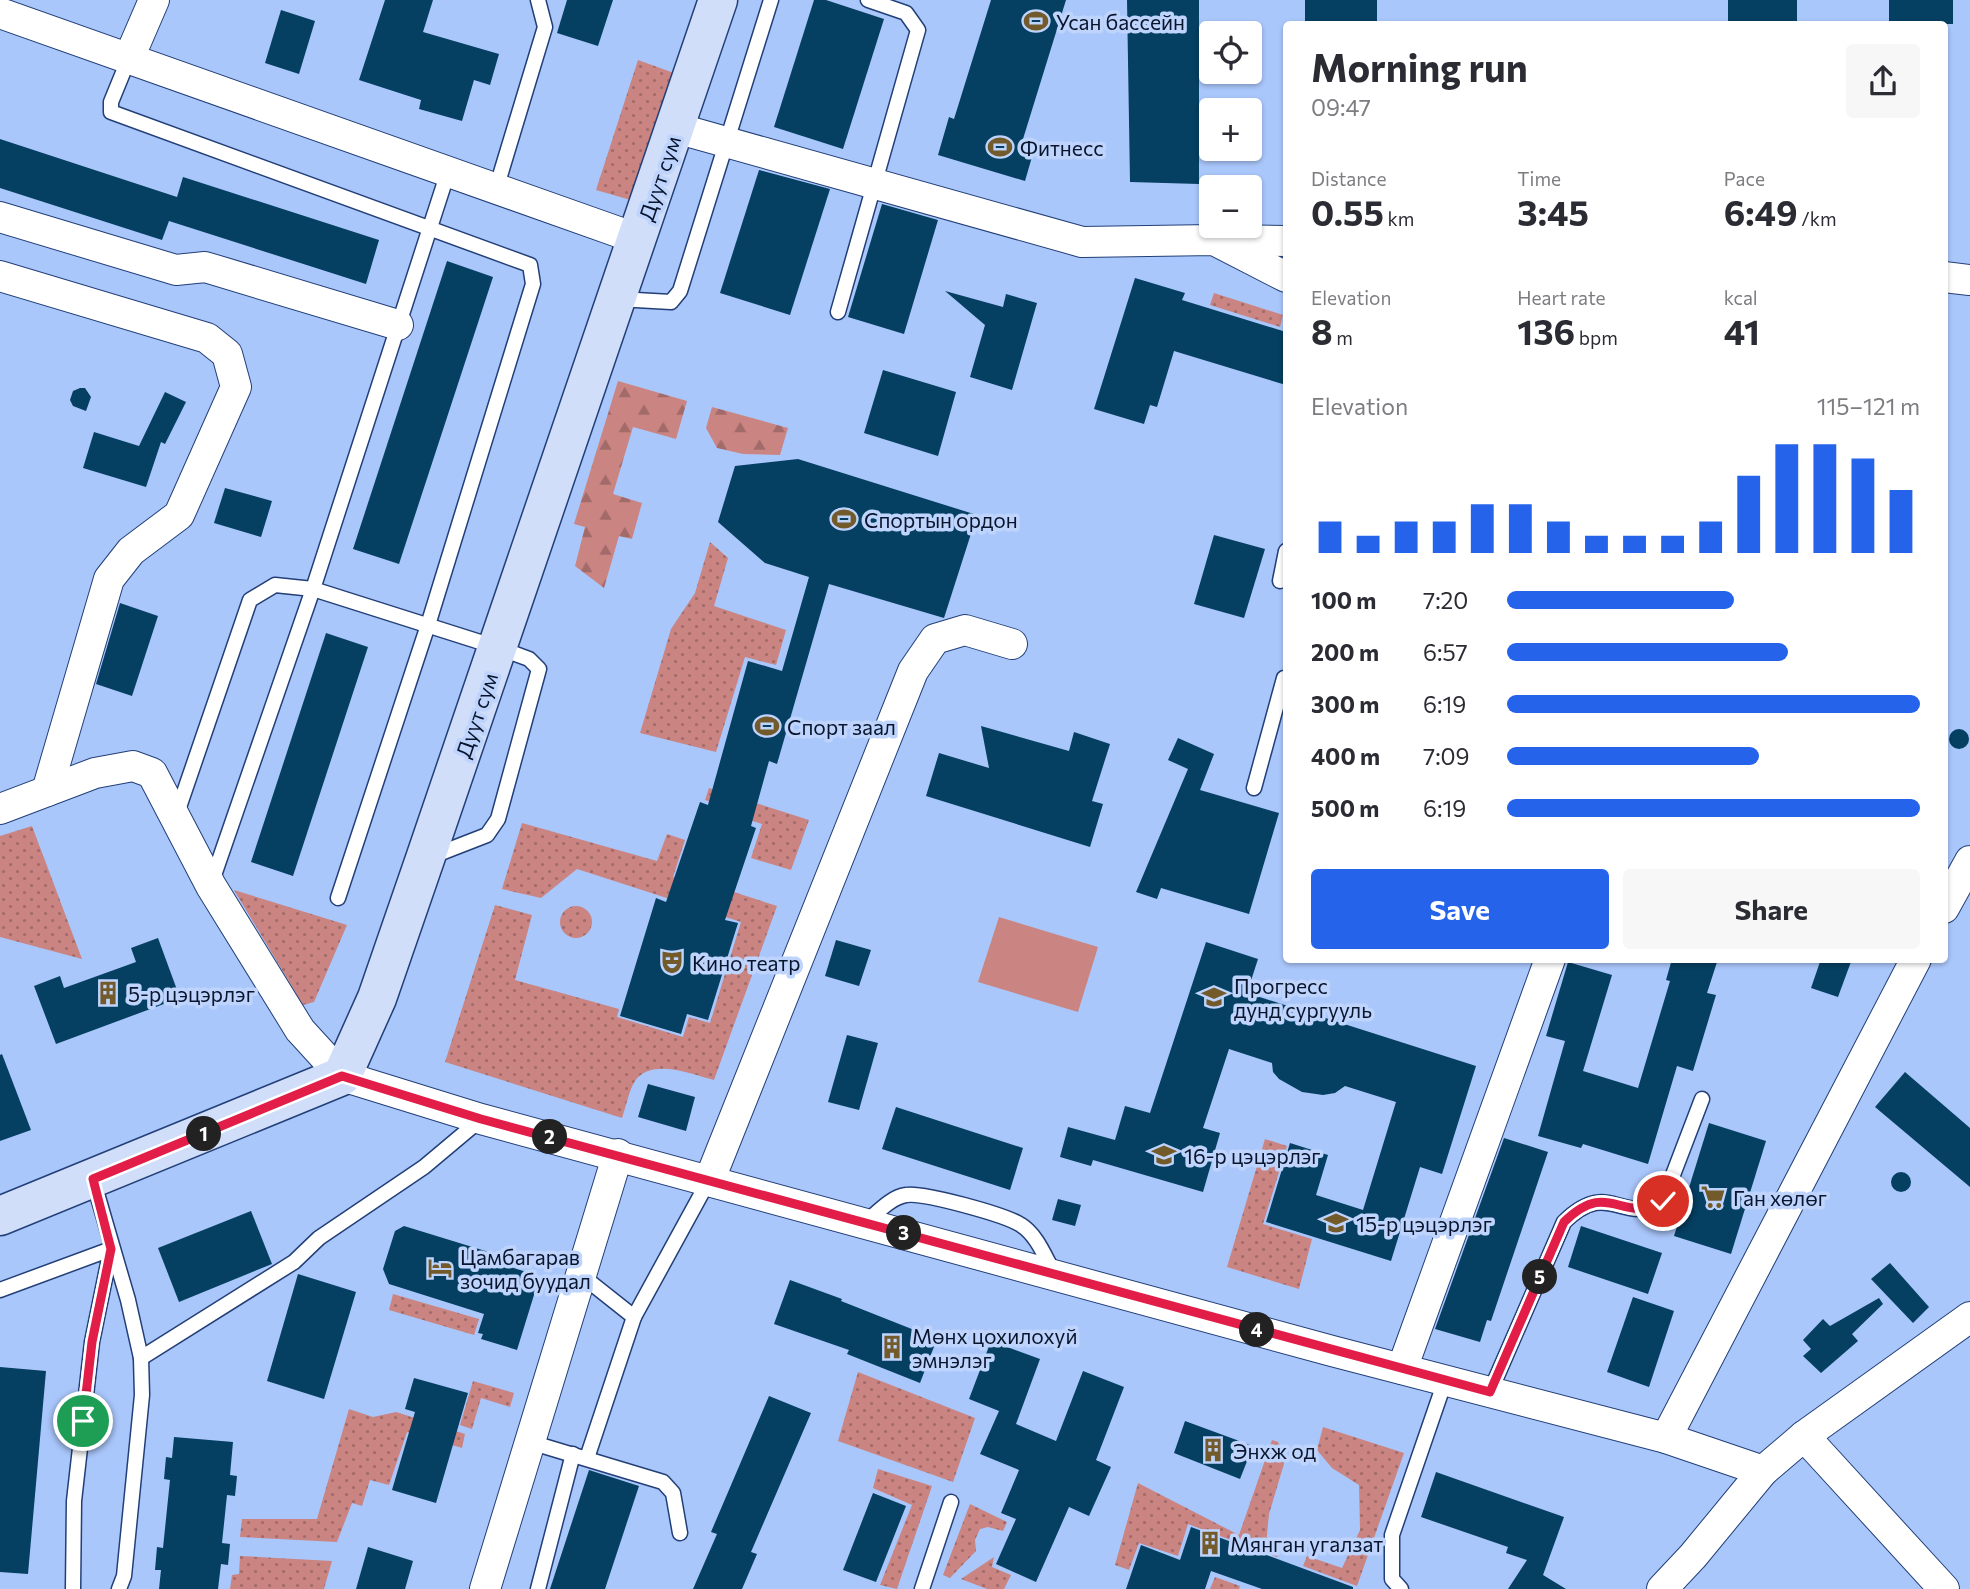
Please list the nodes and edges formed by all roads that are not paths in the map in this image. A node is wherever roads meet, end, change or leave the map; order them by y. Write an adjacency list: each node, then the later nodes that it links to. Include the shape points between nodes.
1 (154, 0): 7 (street)
2 (538, 0): 12 (lane, via 545,27)
3 (718, 0): 8 (main road, Дуут сум)
4 (771, 0): 9 (lane)
5 (868, 0): 11 (lane, via 906,13 918,30)
6 (0, 13): 7 (street)
7 (129, 58): 10 (street); 14 (lane, via 111,112)
8 (676, 128): 9 (street); 15 (main road, Дуут сум)
9 (727, 142): 11 (street); 22 (lane, via 680,291 671,302)
10 (448, 172): 12 (street); 14 (lane)
11 (874, 183): 16 (street, via 1082,242); 23 (lane)
12 (496, 189): 15 (street)
13 (0, 217): 24 (street, via 176,271 205,267)
14 (430, 228): 24 (lane); 28 (lane, via 530,265 533,284)
15 (638, 239): 22 (main road, Дуут сум)
16 (1214, 240): 17 (street); 18 (street)
17 (1283, 241)
18 (1283, 275)
19 (0, 276): 33 (street, via 207,338 227,354 236,387 179,515 131,551 109,579)
20 (1948, 277): 21 (street)
21 (1970, 280)
22 (618, 299): 30 (main road, Дуут сум)
23 (838, 312)
24 (398, 325): 27 (lane)
25 (1283, 566): 26 (lane)
26 (1280, 581)
27 (313, 589): 28 (lane); 35 (lane, via 275,585 250,600); 38 (lane)
28 (428, 625): 30 (lane); 39 (lane)
29 (1012, 644): 48 (street, via 965,630 935,639 913,671)
30 (499, 648): 36 (main road, Дуут сум); 36 (lane, via 529,659 540,669 498,820 487,835)
31 (1283, 678): 32 (lane)
32 (1254, 788)
33 (47, 791): 34 (street); 35 (street, via 95,773 133,766 152,773)
34 (0, 809)
35 (176, 817): 38 (street)
36 (425, 859): 43 (main road, Дуут сум, via 377,998)
37 (1970, 861): 40 (street)
38 (211, 886): 43 (street, via 300,1030)
39 (338, 898)
40 (1948, 901)
41 (1549, 963): 58 (street)
42 (1914, 963): 62 (street)
43 (342, 1076): 45 (street); 47 (main road)
44 (1702, 1099): 60 (lane, via 1663,1201 1650,1209 1631,1209 1600,1200 1579,1207 1564,1222)
45 (481, 1119): 46 (street); 57 (lane, via 424,1167 319,1238 294,1262)
46 (618, 1154): 48 (street); 53 (street)
47 (93, 1179): 49 (main road); 51 (lane)
48 (710, 1179): 50 (street); 55 (lane)
49 (0, 1216)
50 (866, 1222): 52 (street); 52 (lane, via 906,1195 976,1208 1020,1224)
51 (111, 1249): 54 (lane); 57 (lane); 69 (lane, via 90,1355 74,1501)
52 (1055, 1274): 58 (street)
53 (581, 1275): 55 (lane); 63 (street)
54 (0, 1290)
55 (634, 1317): 64 (lane)
56 (1970, 1317): 61 (street)
57 (141, 1358): 70 (lane, via 142,1395)
58 (1402, 1369): 59 (street)
59 (1445, 1381): 60 (street); 73 (lane, via 1392,1535 1392,1579)
60 (1490, 1392): 62 (street)
61 (1804, 1436): 65 (street); 75 (street)
62 (1666, 1438): 65 (street)
63 (530, 1442): 64 (lane); 71 (street)
64 (580, 1456): 67 (lane, via 663,1482 673,1493); 72 (lane)
65 (1763, 1471): 74 (street)
66 (951, 1502): 68 (lane)
67 (680, 1533)
68 (925, 1588)
69 (73, 1589)
70 (119, 1589)
71 (485, 1589)
72 (538, 1589)
73 (1401, 1589)
74 (1662, 1589)
75 (1944, 1589)

